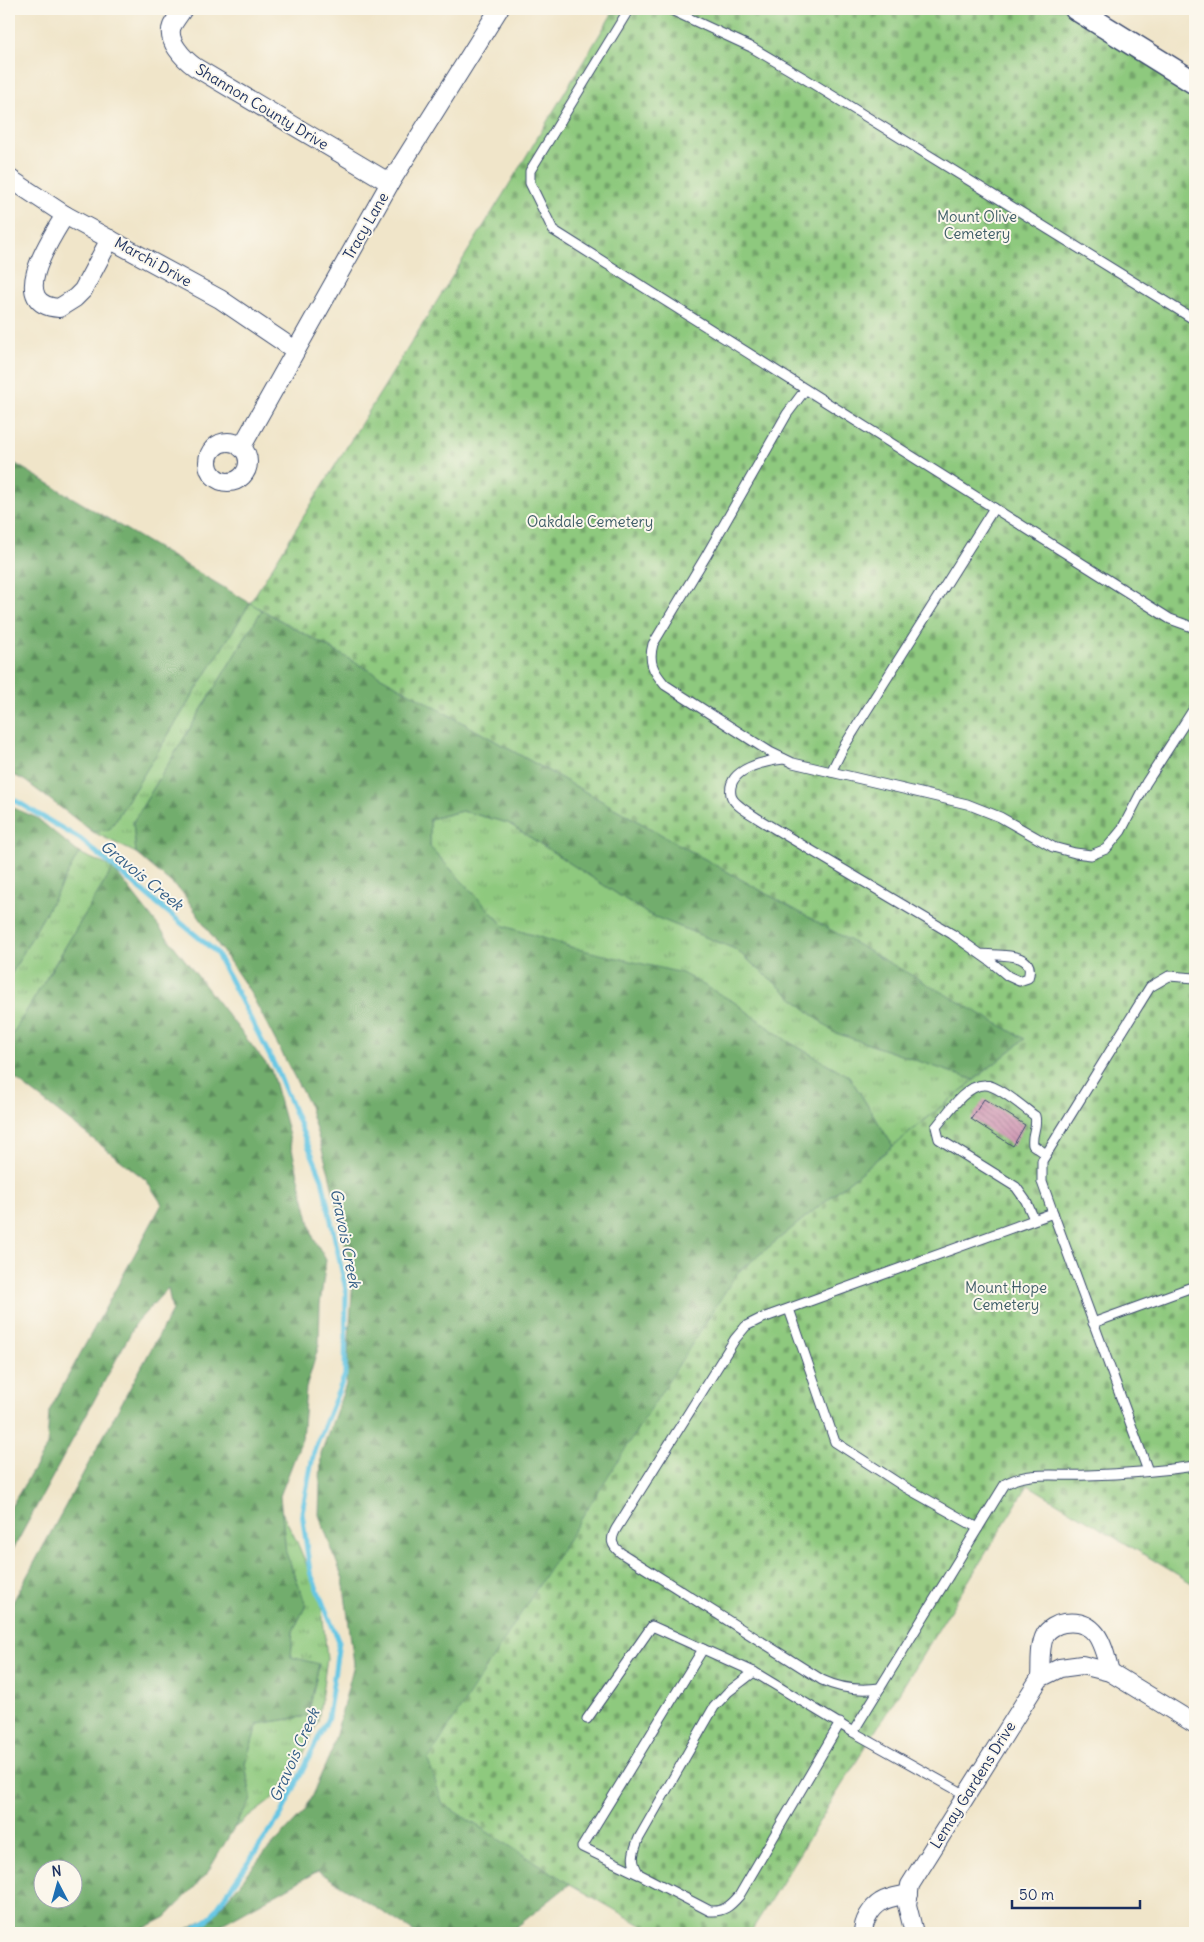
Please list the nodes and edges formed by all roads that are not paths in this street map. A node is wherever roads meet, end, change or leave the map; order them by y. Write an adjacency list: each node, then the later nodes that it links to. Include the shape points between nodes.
1 (184, 9): 8 (street, Shannon County Drive, via 171,28 171,38 184,59)
2 (499, 9): 8 (street, Tracy Lane)
3 (629, 9): 13 (lane, via 530,171 530,183 536,198 553,230)
4 (669, 9): 11 (lane, via 751,47 807,80)
5 (1076, 9): 6 (street)
6 (1195, 83)
7 (9, 178): 9 (street, Marchi Drive)
8 (390, 183): 12 (street, Tracy Lane)
9 (65, 215): 10 (street, Marchi Drive); 10 (street, via 36,270 33,291 43,305 59,308 75,298 83,290)
10 (110, 239): 12 (street, Marchi Drive, via 220,300)
11 (1195, 320)
12 (295, 350): 14 (street, Tracy Lane)
13 (806, 390): 15 (lane); 18 (lane, via 787,414 653,644 650,655 654,672 665,684)
14 (241, 448)
15 (994, 508): 16 (lane, via 1170,619); 19 (lane)
16 (1195, 628)
17 (1195, 707): 19 (lane, via 1146,783 1121,831 1106,849 1091,854 1053,847 1000,817 967,804)
18 (784, 759): 19 (lane); 20 (lane, via 764,761 739,773 731,794 735,801 760,820)
19 (831, 772)
20 (981, 954): 20 (lane, via 1008,976 1018,981 1028,978 1030,964 1024,959)
21 (1195, 978): 22 (lane, via 1169,976 1150,987)
22 (1046, 1154): 23 (lane, via 1042,1161 1042,1182); 24 (lane, via 1033,1145 1035,1116 986,1085 974,1087 962,1097 936,1127 940,1139 1016,1187)
23 (1053, 1214): 24 (lane); 27 (lane)
24 (1034, 1219): 26 (lane)
25 (1195, 1286): 27 (lane)
26 (789, 1308): 30 (lane, via 834,1442); 35 (lane, via 746,1326 735,1339 611,1537 613,1546 822,1680 834,1686 862,1690)
27 (1093, 1323): 29 (lane)
28 (1195, 1466): 29 (lane)
29 (1148, 1472): 30 (lane, via 1015,1478 1005,1484)
30 (978, 1528): 35 (lane)
31 (703, 1649): 32 (lane); 36 (lane, via 652,1626); 41 (lane, via 582,1847)
32 (754, 1672): 37 (lane); 41 (lane, via 714,1707 658,1805 633,1853 633,1865)
33 (1110, 1672): 34 (street, via 1082,1666 1060,1668); 34 (street, Lemay Gardens Drive, via 1095,1631 1073,1621 1059,1624 1046,1633 1042,1643); 38 (street)
34 (1040, 1678): 40 (street, Lemay Gardens Drive)
35 (880, 1688): 39 (lane)
36 (587, 1719)
37 (840, 1723): 39 (lane); 41 (lane, via 729,1907 720,1912 710,1911)
38 (1195, 1724)
39 (853, 1732): 40 (lane)
40 (966, 1795): 42 (street, Lemay Gardens Drive, via 910,1885)
41 (639, 1874)
42 (909, 1894): 43 (street, via 881,1902 869,1914); 44 (street, Lemay Gardens Drive, via 907,1905)
43 (863, 1933)
44 (914, 1933)

